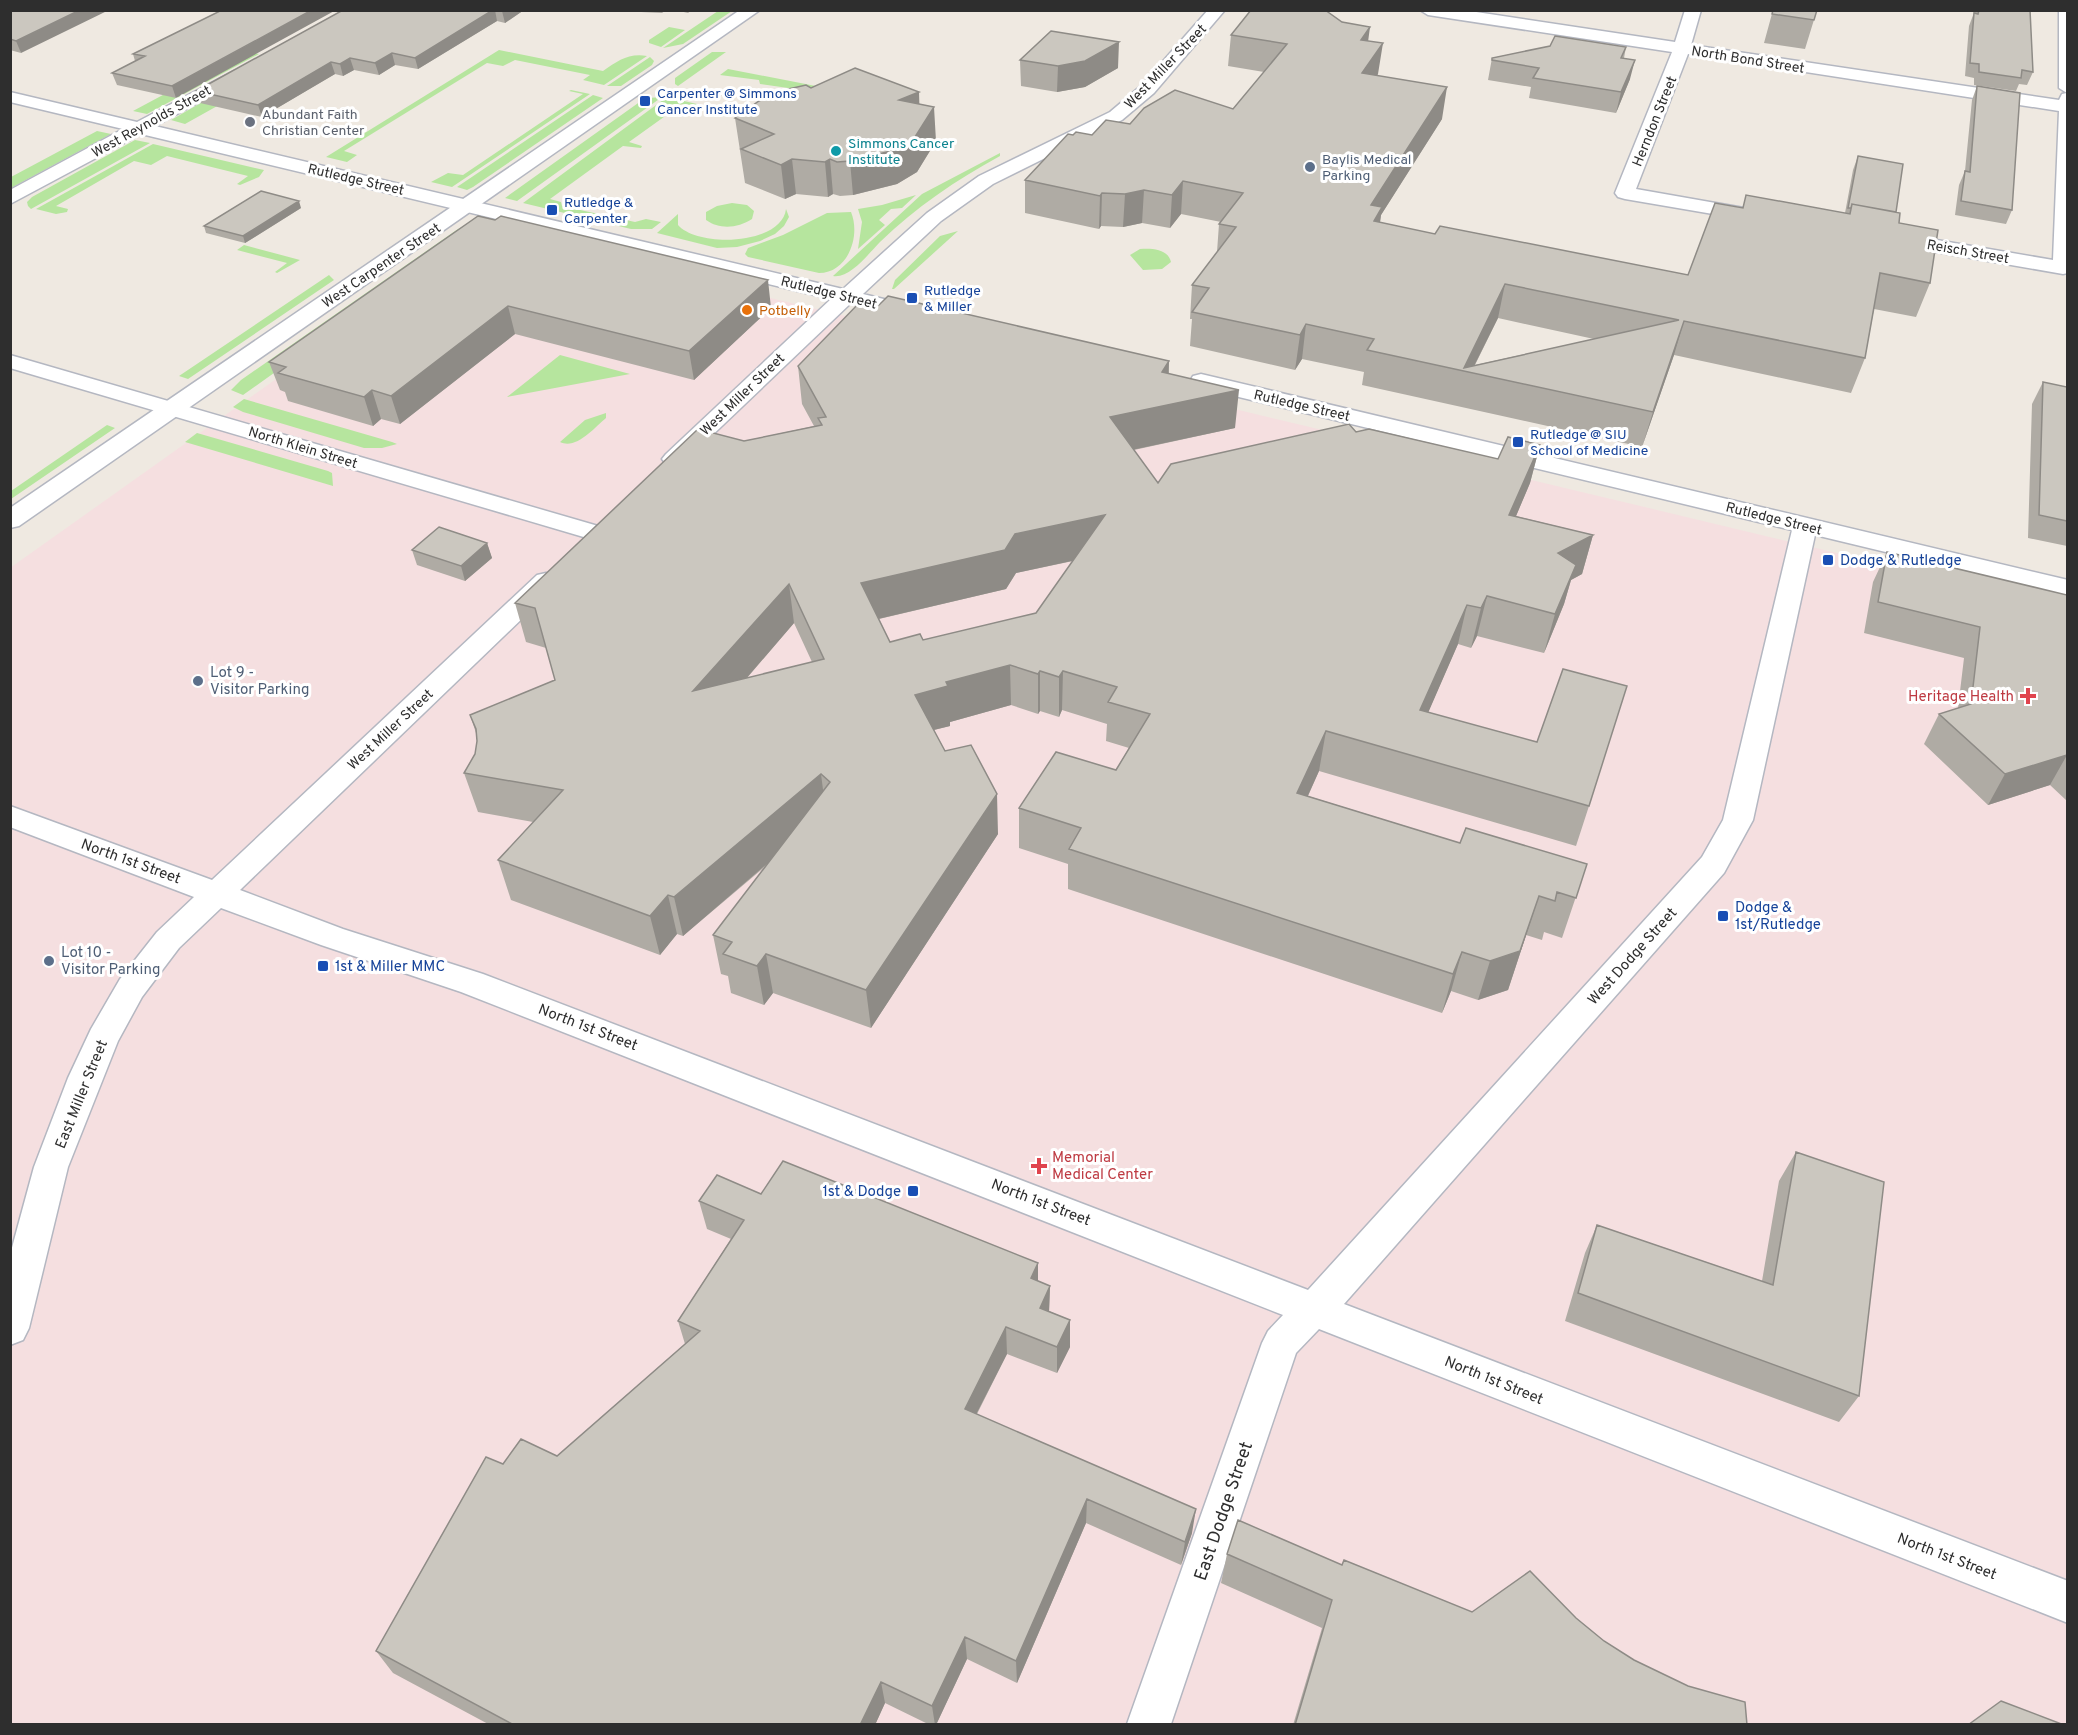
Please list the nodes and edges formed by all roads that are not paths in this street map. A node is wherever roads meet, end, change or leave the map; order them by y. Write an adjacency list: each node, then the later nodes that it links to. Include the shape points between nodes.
1 (752, 10): 14 (street, West Carpenter Street)
2 (1217, 10): 17 (street, West Miller Street, via 1131,104 1095,128 1036,154 954,201)
3 (1428, 10): 6 (street, North Bond Street)
4 (1693, 10): 6 (street, Herndon Street)
5 (2067, 10): 8 (street)
6 (1682, 49): 11 (street, North Bond Street); 15 (street, Herndon Street, via 1625,193)
7 (246, 70): 12 (street, West Reynolds Street)
8 (2067, 88)
9 (10, 97): 12 (street, Rutledge Street)
10 (2067, 98): 11 (street)
11 (2067, 107): 16 (street, Reisch Street, via 2063,267)
12 (141, 127): 13 (street, West Reynolds Street); 14 (street, Rutledge Street)
13 (10, 198)
14 (470, 206): 17 (street, Rutledge Street); 21 (street, West Carpenter Street)
15 (1768, 217)
16 (1874, 235)
17 (848, 297): 18 (street, Rutledge Street); 22 (street, West Miller Street)
18 (934, 317)
19 (10, 361): 21 (street, North Klein Street)
20 (1175, 375): 24 (street, Rutledge Street)
21 (172, 408): 23 (street, West Carpenter Street); 25 (street, North Klein Street)
22 (654, 478)
23 (10, 520)
24 (1805, 526): 26 (street, Rutledge Street); 29 (street, West Dodge Street, via 1738,820 1714,862)
25 (587, 541): 28 (street, West Miller Street)
26 (2067, 588)
27 (10, 816): 28 (street, North 1st Street)
28 (217, 893): 29 (street, North 1st Street, via 332,937 472,983); 30 (street, East Miller Street, via 157,952 131,988 104,1038 51,1167)
29 (1315, 1310): 31 (street, North 1st Street); 32 (street, East Dodge Street, via 1281,1343)
30 (10, 1328)
31 (2067, 1602)
32 (1149, 1725)

